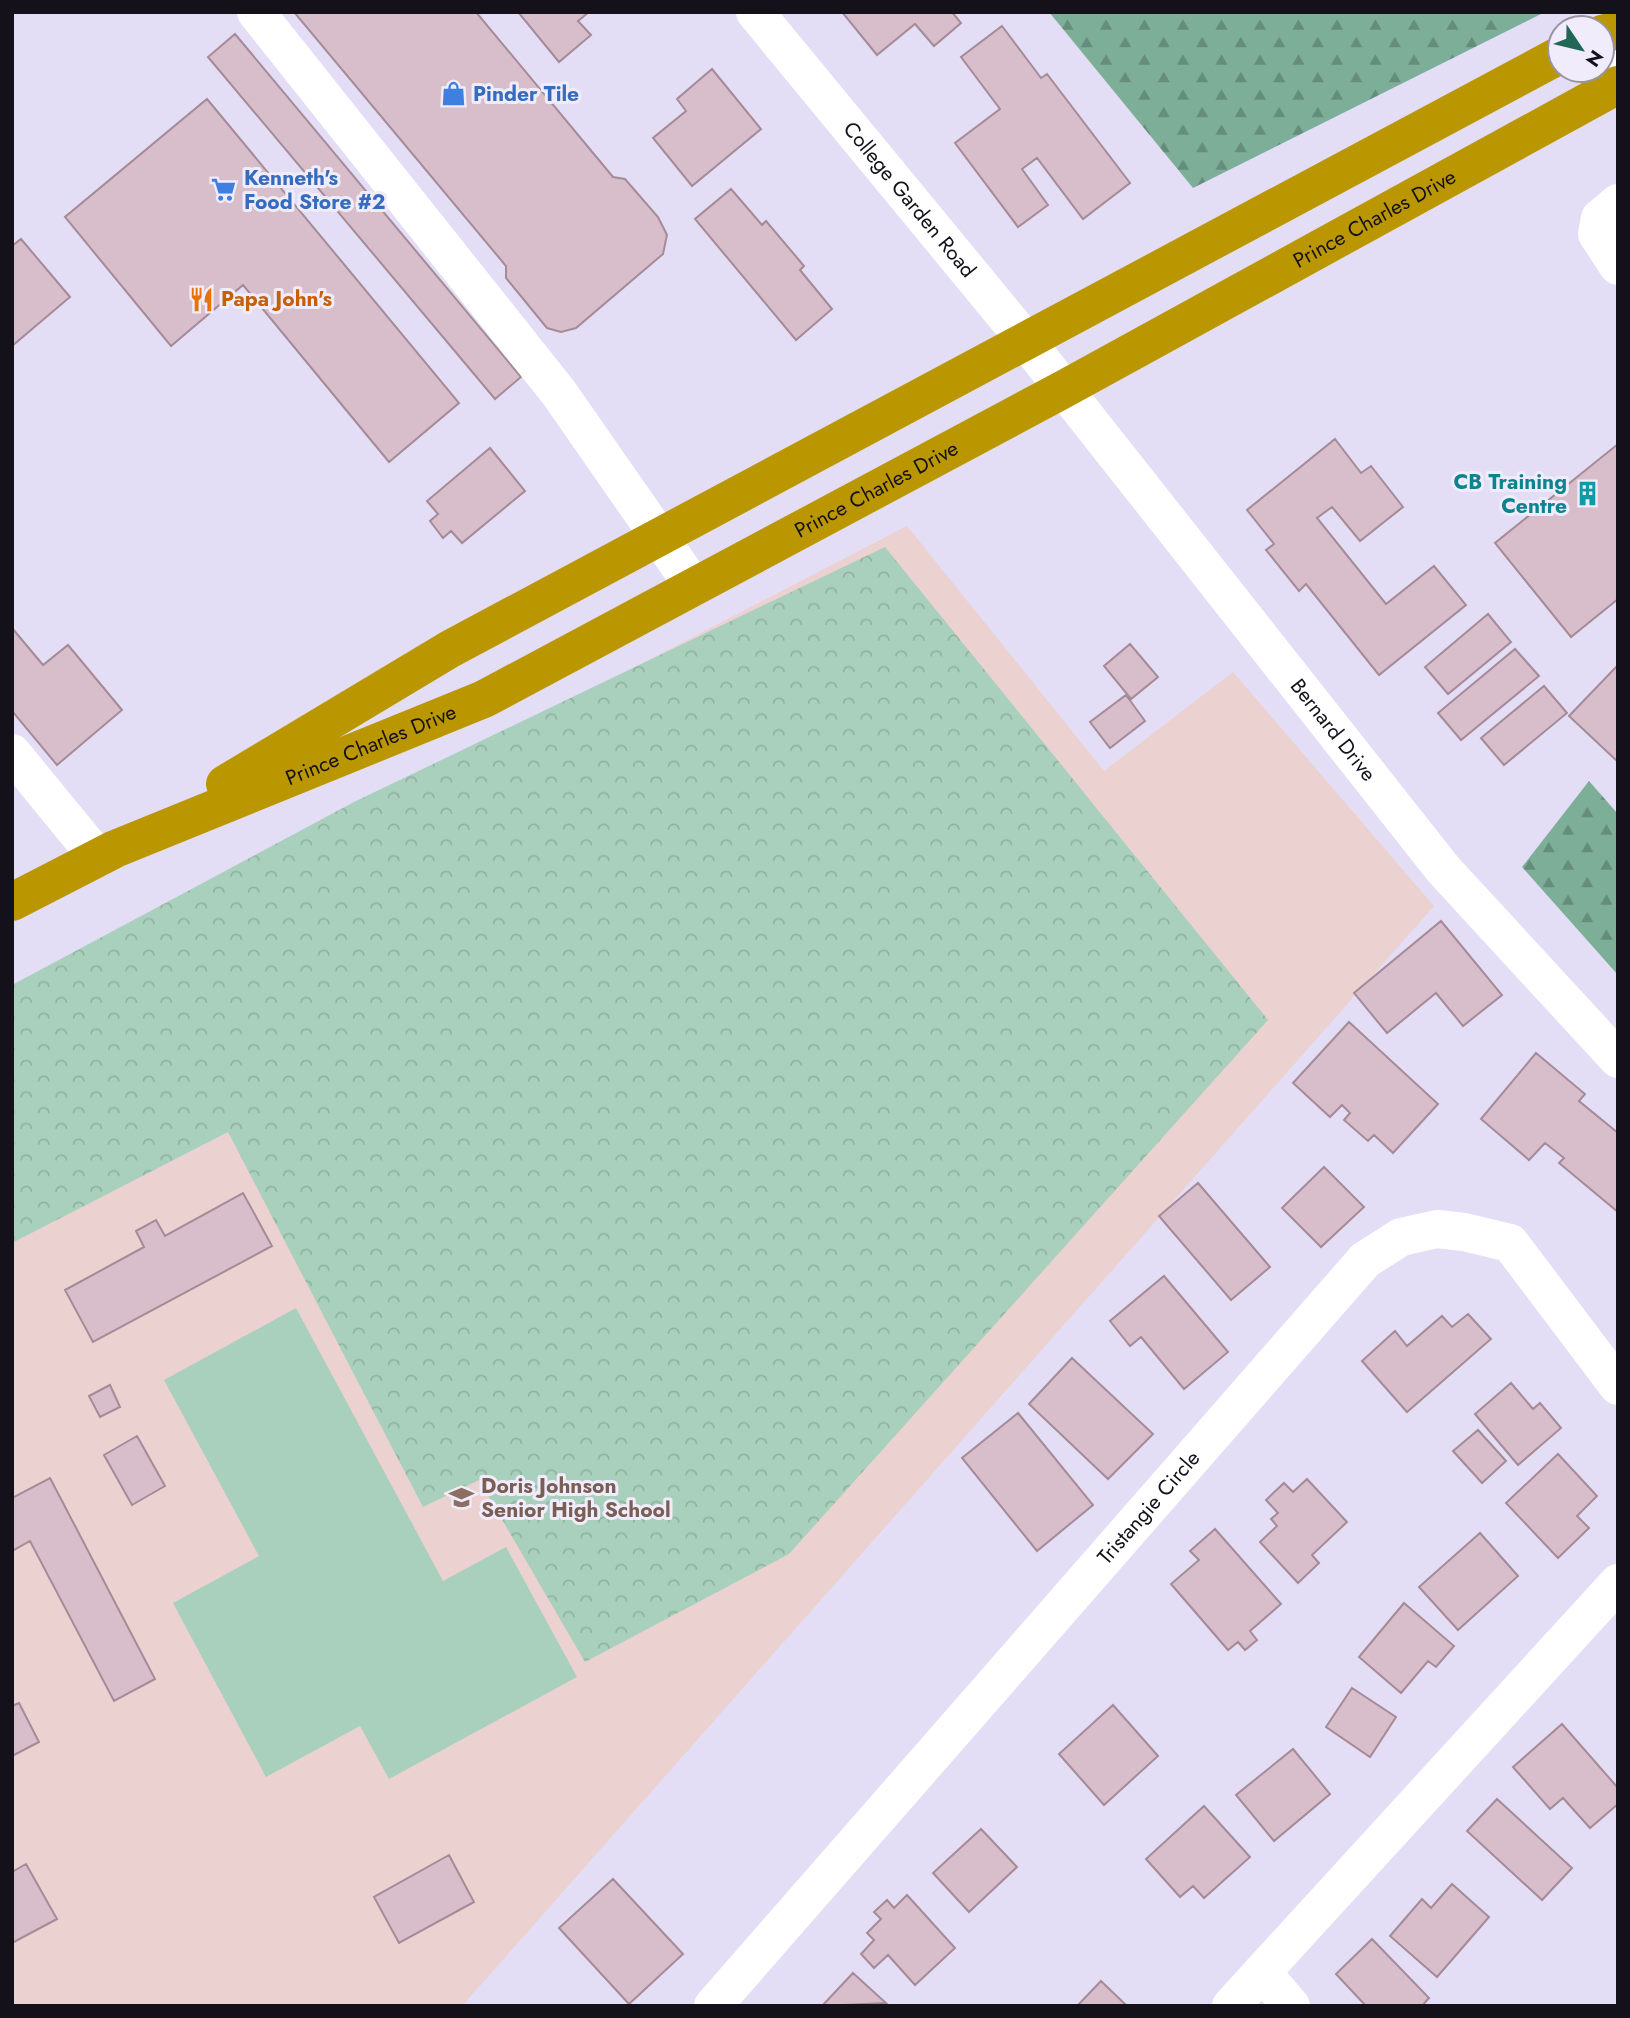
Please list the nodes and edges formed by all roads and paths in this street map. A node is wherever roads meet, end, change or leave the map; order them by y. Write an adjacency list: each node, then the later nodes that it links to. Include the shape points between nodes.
1 (256, 12): 9 (street, via 559,393)
2 (754, 12): 7 (street, College Garden Road)
3 (1546, 62): 7 (highway, Prince Charles Drive)
4 (1618, 85): 8 (highway, Prince Charles Drive)
5 (1618, 203): 6 (street, via 1600,218 1597,234)
6 (1618, 266)
7 (1026, 341): 8 (street, College Garden Road); 9 (highway, Prince Charles Drive)
8 (1064, 389): 10 (highway, Prince Charles Drive); 14 (street, Bernard Drive, via 1443,869)
9 (660, 537): 10 (street); 12 (highway, Prince Charles Drive, via 450,649)
10 (694, 587): 12 (highway, Prince Charles Drive, via 484,699)
11 (14, 758): 12 (street)
12 (107, 854): 13 (highway, Prince Charles Drive)
13 (12, 902)
14 (1618, 1059)
15 (1618, 1387): 18 (street, Tristangie Circle, via 1510,1243 1437,1229 1401,1237 1366,1260)
16 (1618, 1583): 17 (street)
17 (1262, 1972): 19 (street); 20 (street)
18 (713, 2006)
19 (1231, 2006)
20 (1291, 2006)

